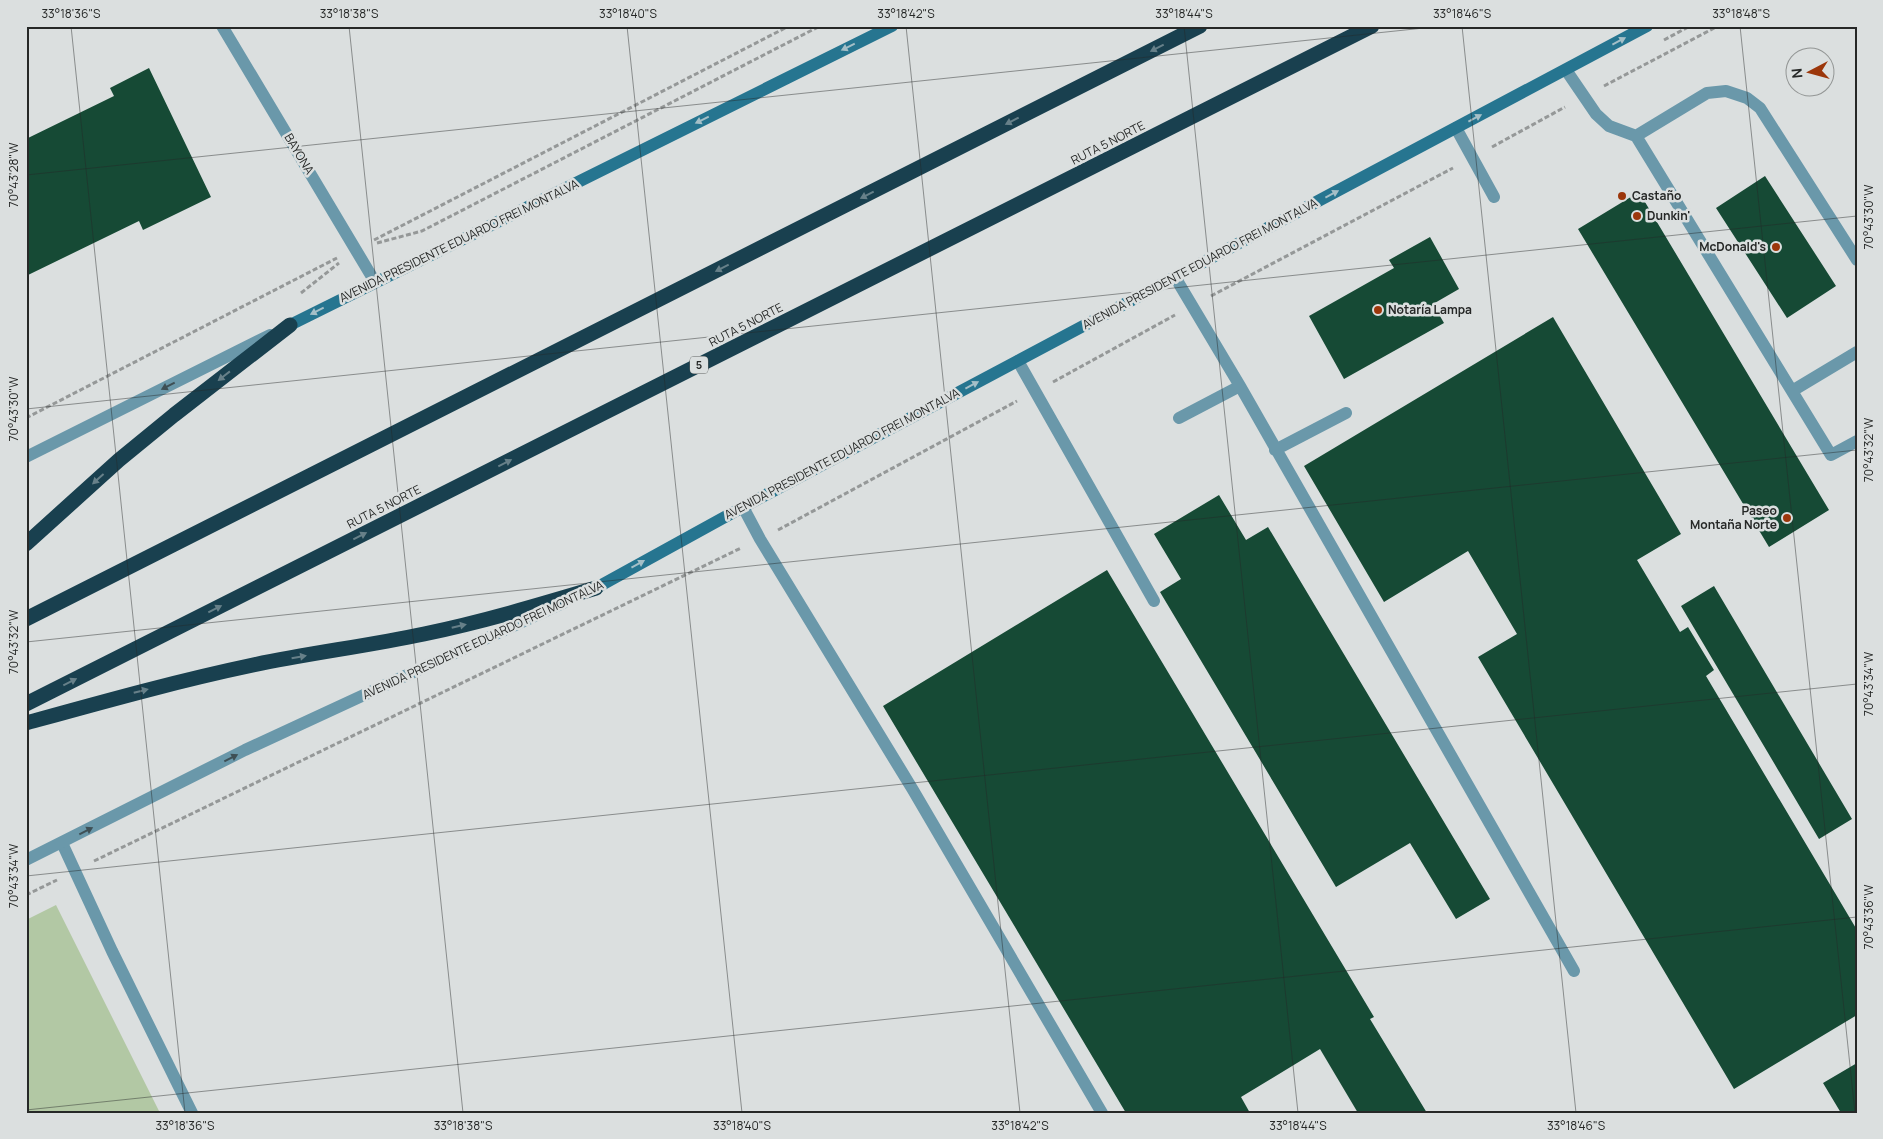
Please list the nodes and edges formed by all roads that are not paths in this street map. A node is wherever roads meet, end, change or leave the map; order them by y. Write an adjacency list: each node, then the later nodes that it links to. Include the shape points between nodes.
1 (222, 26): 12 (street, BAYONA)
2 (892, 26): 12 (main road, AVENIDA PRESIDENTE EDUARDO FREI MONTALVA, one-way to 12)
3 (1200, 26): 27 (highway, one-way to 27)
4 (1372, 26): 28 (highway, RUTA 5 NORTE / 5, one-way to 4)
5 (1647, 26): 6 (main road, AVENIDA PRESIDENTE EDUARDO FREI MONTALVA, one-way to 5)
6 (1566, 70): 7 (main road, AVENIDA PRESIDENTE EDUARDO FREI MONTALVA, one-way to 6); 8 (street, via 1596,114 1609,126)
7 (1456, 128): 9 (street); 11 (main road, AVENIDA PRESIDENTE EDUARDO FREI MONTALVA, one-way to 7)
8 (1636, 136): 10 (street, via 1707,92 1726,92 1747,98 1760,108); 17 (street)
9 (1494, 196)
10 (1857, 260)
11 (1175, 277): 15 (main road, AVENIDA PRESIDENTE EDUARDO FREI MONTALVA); 16 (street)
12 (375, 282): 13 (main road, AVENIDA PRESIDENTE EDUARDO FREI MONTALVA, one-way to 13)
13 (290, 325): 22 (street, AVENIDA PRESIDENTE EDUARDO FREI MONTALVA, one-way to 22); 24 (highway, one-way to 24, via 118,460)
14 (1857, 352): 17 (street)
15 (1018, 361): 23 (main road, AVENIDA PRESIDENTE EDUARDO FREI MONTALVA, one-way to 15); 26 (street)
16 (1240, 386): 19 (street); 21 (street)
17 (1792, 391): 20 (street, via 1831,456)
18 (1346, 413): 21 (street)
19 (1179, 418)
20 (1857, 440)
21 (1275, 450): 32 (street)
22 (26, 457)
23 (744, 507): 25 (main road, AVENIDA PRESIDENTE EDUARDO FREI MONTALVA, one-way to 23); 34 (street, via 760,539 913,790)
24 (26, 544)
25 (596, 588): 29 (highway, one-way to 25, via 192,679 467,624); 30 (street, AVENIDA PRESIDENTE EDUARDO FREI MONTALVA, one-way to 25, via 245,750)
26 (1154, 601)
27 (26, 618)
28 (26, 704)
29 (26, 723)
30 (62, 843): 31 (street, AVENIDA PRESIDENTE EDUARDO FREI MONTALVA); 33 (street)
31 (26, 860)
32 (1574, 971)
33 (192, 1113)
34 (1102, 1113)

